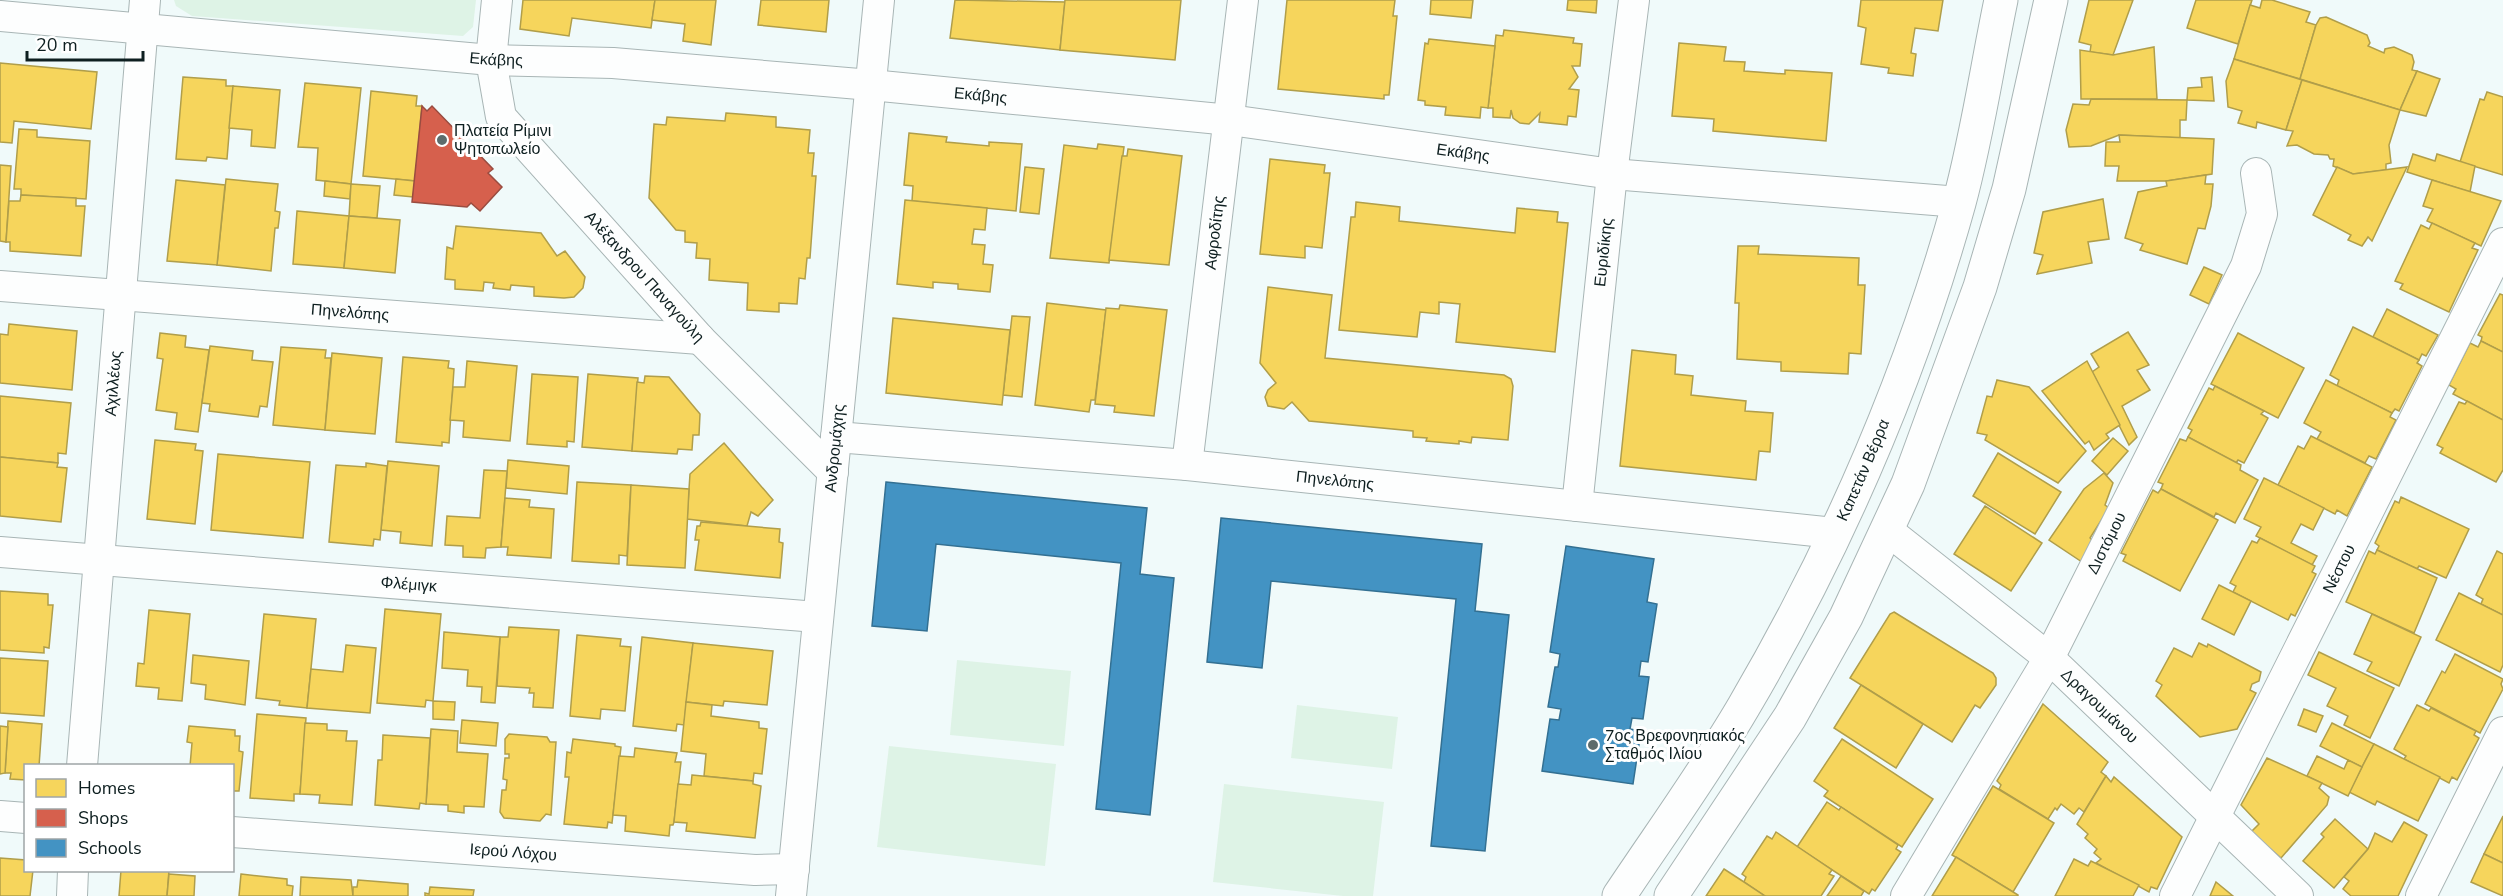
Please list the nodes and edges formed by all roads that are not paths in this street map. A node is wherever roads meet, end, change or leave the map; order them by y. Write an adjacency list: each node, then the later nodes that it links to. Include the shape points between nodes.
1 (497, 0): 9 (street, Αλέξανδρου Παναγούλη)
2 (879, 0): 10 (street, Ανδρομάχης)
3 (1243, 0): 11 (street, Αφροδίτης)
4 (1634, 0): 13 (street, Ευριδίκης)
5 (2001, 0): 14 (street, Καπετάν Βέρρα)
6 (2051, 0): 23 (street, via 2008,189 1980,287 1912,474)
7 (144, 14): 8 (street, Εκάβης); 9 (street, Εκάβης); 17 (street, Αχιλλέως)
8 (0, 16)
9 (491, 60): 10 (street, Εκάβης, via 613,63); 18 (street, Αλέξανδρου Παναγούλη, via 501,117)
10 (872, 85): 11 (street, Εκάβης); 19 (street, Ανδρομάχης)
11 (1230, 120): 13 (street, Εκάβης); 20 (street, Αφροδίτης)
12 (2256, 173): 28 (street, Διστόμου, via 2262,214 2246,266)
13 (1612, 174): 14 (street, Εκάβης); 22 (street, Ευριδίκης)
14 (1959, 202): 24 (street, Καπετάν Βέρρα, via 1890,406)
15 (2503, 243): 32 (street, Νέστου)
16 (0, 286): 17 (street, Πηνελόπης)
17 (122, 296): 18 (street, Πηνελόπης); 26 (street, Αχιλλέως)
18 (700, 339): 21 (street, Αλέξανδρου Παναγούλη)
19 (836, 437): 20 (street, Πηνελόπης); 21 (street, Ανδρομάχης)
20 (1187, 465): 22 (street, Πηνελόπης)
21 (833, 472): 27 (street, Ανδρομάχης)
22 (1577, 506): 24 (street, Πηνελόπης)
23 (1887, 530): 28 (street, Δραγουμάνου); 39 (street, via 1846,617 1790,717)
24 (1834, 533): 38 (street, Καπετάν Βέρρα, via 1743,707)
25 (0, 552): 26 (street, Φλέμιγκ)
26 (100, 560): 27 (street, Φλέμιγκ); 30 (street, Αχιλλέως)
27 (817, 617): 36 (street, Ανδρομάχης)
28 (2049, 658): 32 (street, Δραγουμάνου); 40 (street, Διστόμου)
29 (2503, 732): 43 (street)
30 (82, 764)
31 (0, 816): 33 (street)
32 (2217, 816): 41 (street, Νέστου); 42 (street, Δραγουμάνου)
33 (24, 818)
34 (234, 832): 36 (street, Ιερού Λόχου, via 755,870)
35 (73, 872): 37 (street)
36 (793, 882)
37 (72, 896)
38 (1619, 896)
39 (1671, 896)
40 (1906, 896)
41 (2175, 896)
42 (2298, 896)
43 (2421, 896)

